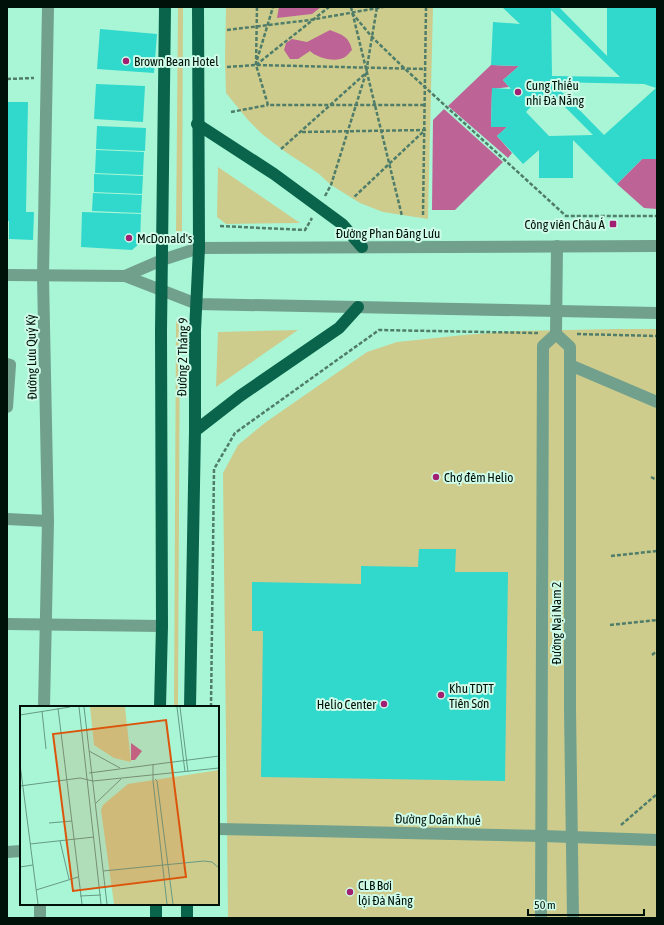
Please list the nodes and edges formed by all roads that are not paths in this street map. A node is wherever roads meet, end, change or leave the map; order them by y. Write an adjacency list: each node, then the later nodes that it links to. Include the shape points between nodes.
1 (48, 7): 11 (street, Đường Lưu Quý Kỳ)
2 (165, 7): 9 (main road, Đường 2 Tháng 9)
3 (198, 7): 4 (main road, Đường 2 Tháng 9)
4 (197, 124): 7 (main road, via 274,174 342,224); 8 (main road, Đường 2 Tháng 9)
5 (557, 246): 6 (street, Đường Phan Đăng Lưu); 7 (street, Đường Phan Đăng Lưu); 16 (street)
6 (657, 246)
7 (362, 247): 8 (street, Đường Phan Đăng Lưu)
8 (199, 248): 9 (street, Đường Phan Đăng Lưu); 14 (main road, Đường 2 Tháng 9)
9 (162, 260): 12 (street, Đường Phan Đăng Lưu); 13 (main road, Đường 2 Tháng 9)
10 (7, 276): 11 (street, Đường Phan Đăng Lưu)
11 (43, 276): 12 (street, Đường Phan Đăng Lưu); 25 (street, Đường Lưu Quý Kỳ)
12 (125, 276): 13 (street, Đường Phan Đăng Lưu)
13 (162, 290): 14 (street, Đường Phan Đăng Lưu); 28 (main road, Đường 2 Tháng 9)
14 (197, 304): 15 (street, Đường Phan Đăng Lưu); 23 (main road, Đường 2 Tháng 9)
15 (358, 307): 16 (street, Đường Phan Đăng Lưu); 23 (main road, via 339,328 240,396)
16 (557, 311): 17 (street, Đường Phan Đăng Lưu); 18 (street)
17 (657, 313)
18 (556, 334): 20 (street, Đường Nại Nam 2, via 570,347); 33 (street, Đường Nại Nam 2, via 543,346)
19 (7, 364): 22 (street, via 10,364)
20 (570, 365): 21 (street); 34 (street, Đường Nại Nam 2)
21 (655, 401)
22 (7, 406)
23 (196, 431): 31 (main road, Đường 2 Tháng 9)
24 (7, 519): 25 (street)
25 (48, 521): 27 (street, Đường Lưu Quý Kỳ)
26 (7, 624): 27 (street)
27 (45, 625): 28 (street); 29 (street, Đường Lưu Quý Kỳ)
28 (162, 626): 30 (main road, Đường 2 Tháng 9)
29 (44, 706)
30 (160, 706)
31 (190, 706)
32 (219, 829): 33 (street, Đường Doãn Khuê)
33 (543, 836): 34 (street, Đường Doãn Khuê); 44 (street, Đường Nại Nam 2)
34 (572, 837): 35 (street, Đường Doãn Khuê); 45 (street, Đường Nại Nam 2)
35 (657, 840)
36 (20, 851): 37 (street)
37 (7, 852)
38 (40, 905): 41 (street)
39 (156, 905): 42 (main road)
40 (187, 905): 43 (main road)
41 (40, 918)
42 (156, 918)
43 (187, 918)
44 (541, 918)
45 (573, 918)

